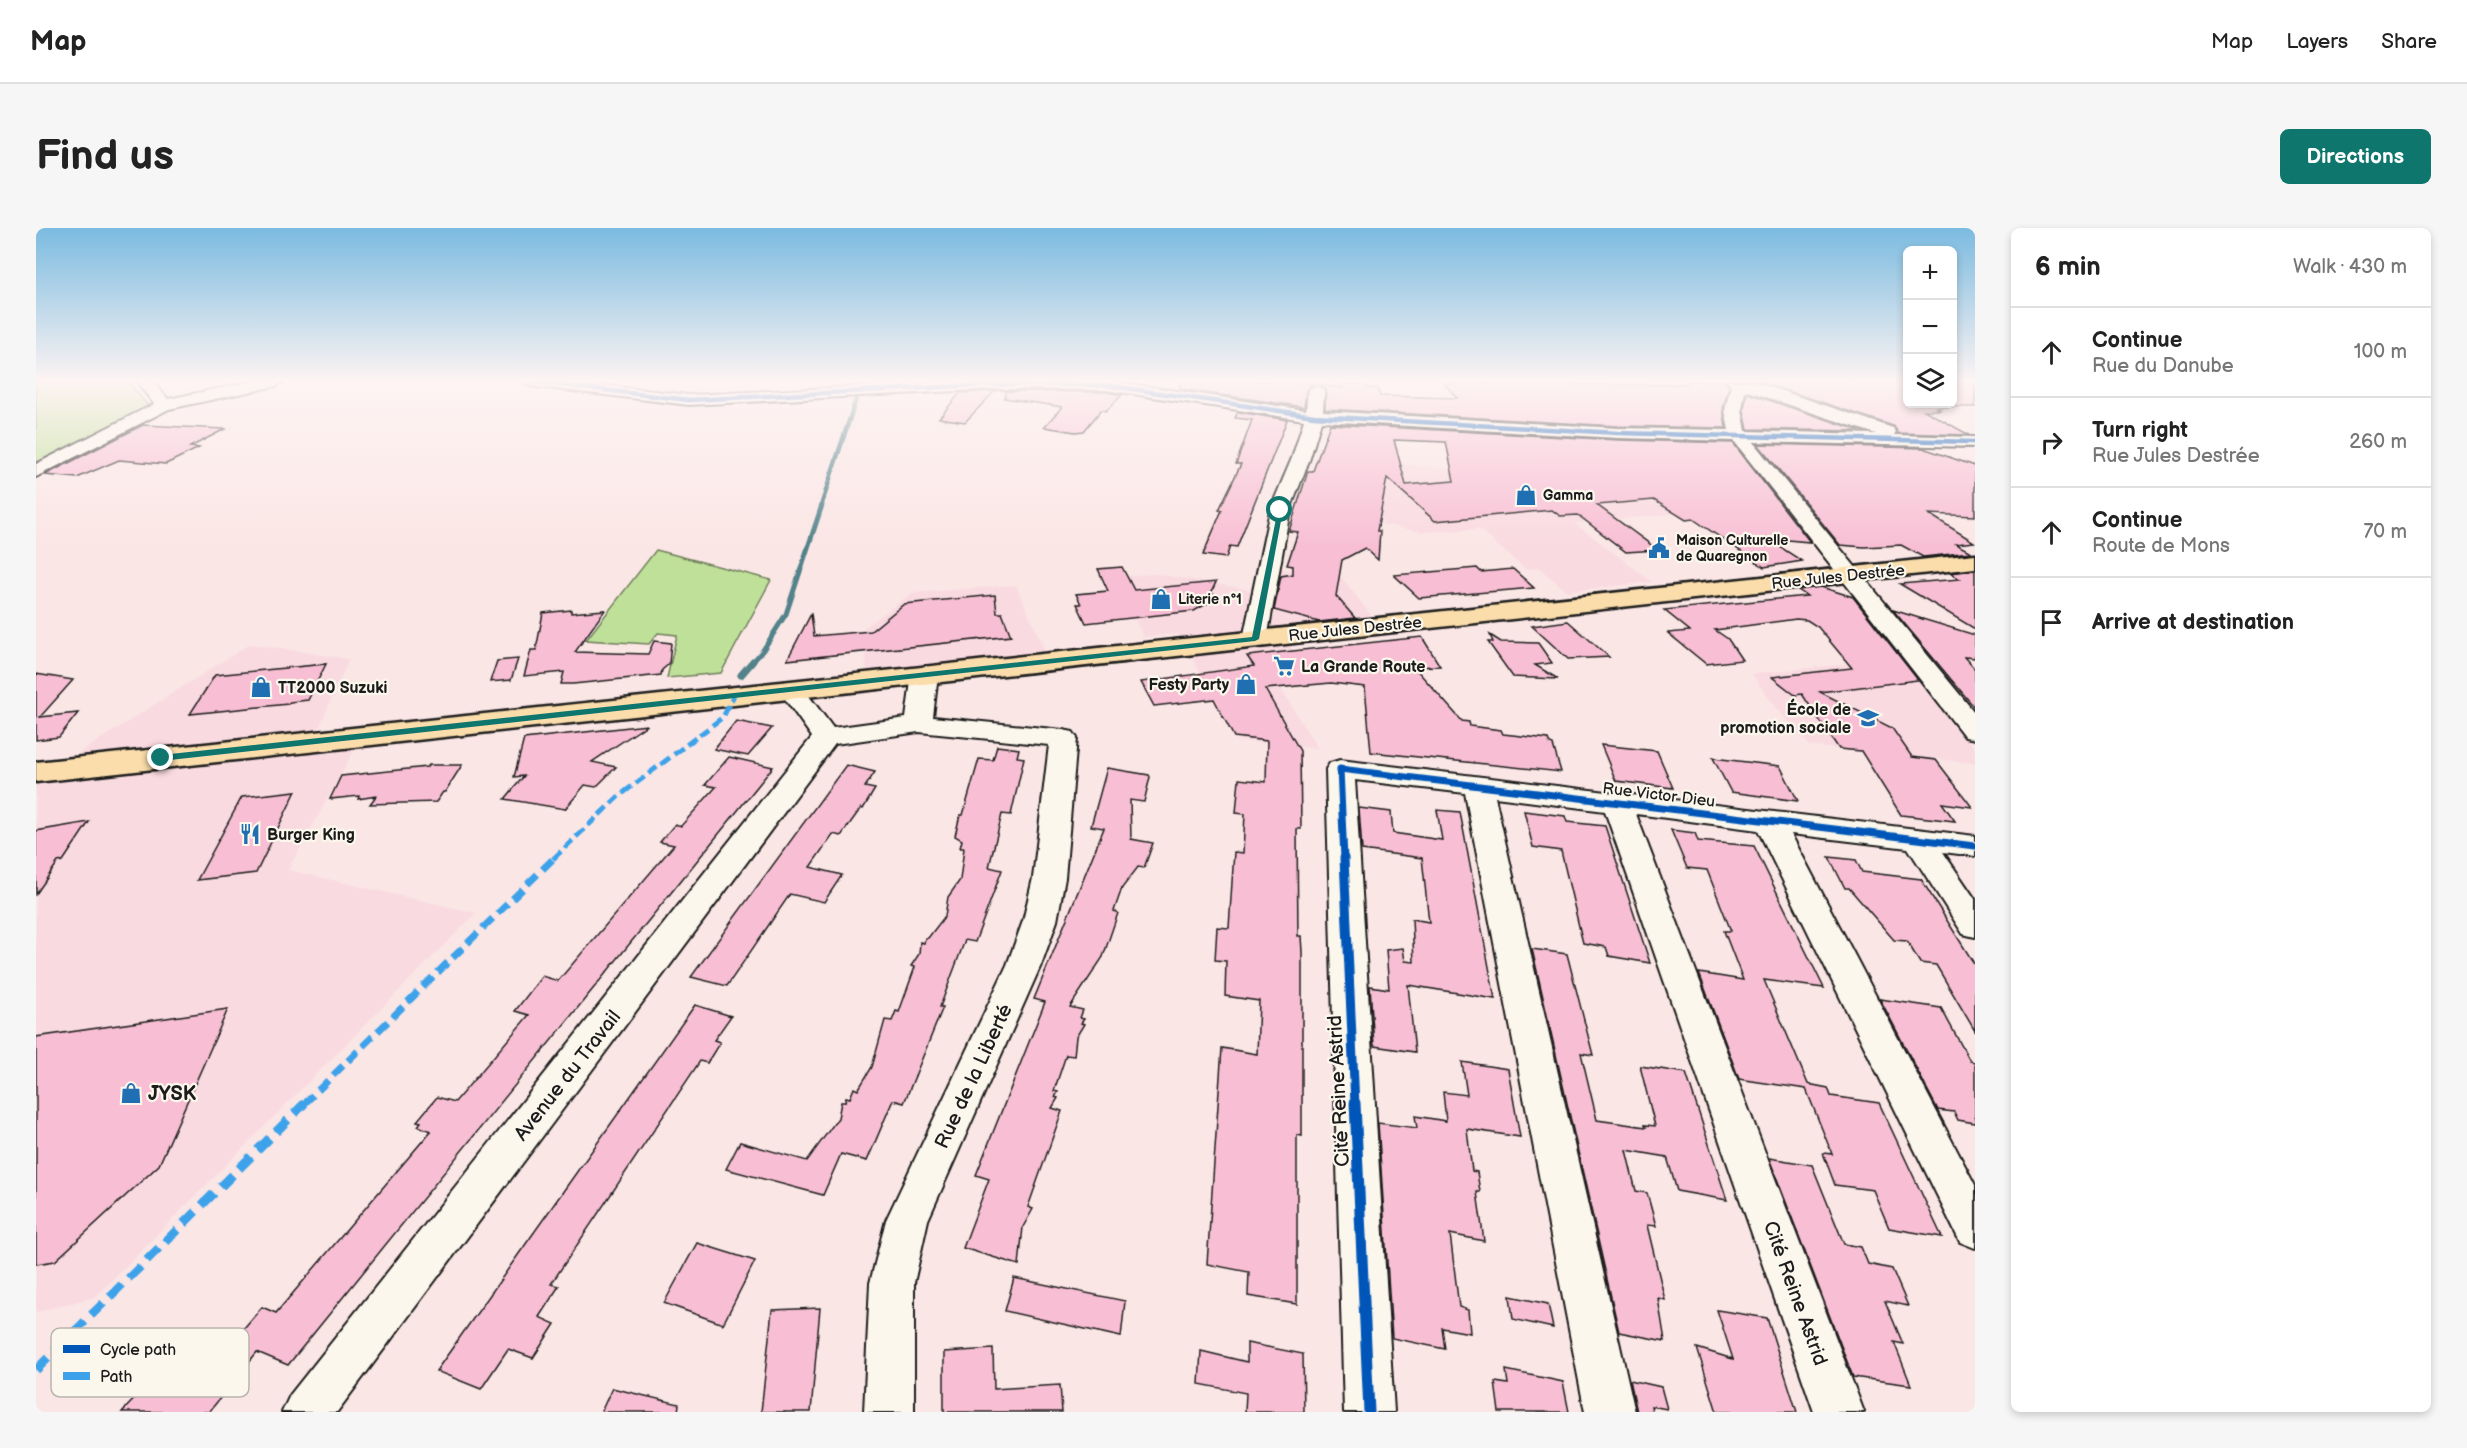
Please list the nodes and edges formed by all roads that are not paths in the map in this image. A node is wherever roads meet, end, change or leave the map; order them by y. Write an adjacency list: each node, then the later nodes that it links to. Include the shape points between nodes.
1 (103, 436): 9 (street)
2 (1308, 436): 12 (street, via 1280,510)
3 (1717, 436): 5 (street)
4 (1898, 436): 6 (street)
5 (1740, 437): 6 (street); 11 (street)
6 (1915, 442): 7 (street); 8 (street)
7 (1975, 442)
8 (1965, 458)
9 (36, 471)
10 (1975, 561): 11 (main road, Rue Jules Destrée)
11 (1850, 574): 12 (main road, Rue Jules Destrée); 16 (street)
12 (1255, 639): 13 (main road, Rue Jules Destrée)
13 (925, 674): 14 (main road, Rue Jules Destrée); 15 (street)
14 (791, 689): 17 (street); 19 (main road, Rue Jules Destrée)
15 (919, 724): 17 (street); 28 (street, Rue de la Liberté, via 1063,738 1049,878 1040,921 1024,965 907,1220 892,1283)
16 (1975, 730)
17 (826, 738): 27 (street, Avenue du Travail)
18 (1340, 768): 20 (street, Rue Victor Dieu); 29 (street, Cité Reine Astrid)
19 (36, 772)
20 (1478, 785): 21 (street, Rue Victor Dieu); 30 (street)
21 (1617, 802): 22 (street, Rue Victor Dieu); 31 (street, Cité Reine Astrid)
22 (1770, 821): 23 (street, Rue Victor Dieu); 26 (street)
23 (1918, 839): 24 (street, Rue Victor Dieu); 25 (street)
24 (1975, 846)
25 (1975, 925)
26 (1975, 1228)
27 (308, 1412)
28 (889, 1412)
29 (1368, 1412)
30 (1610, 1412)
31 (1839, 1412)

